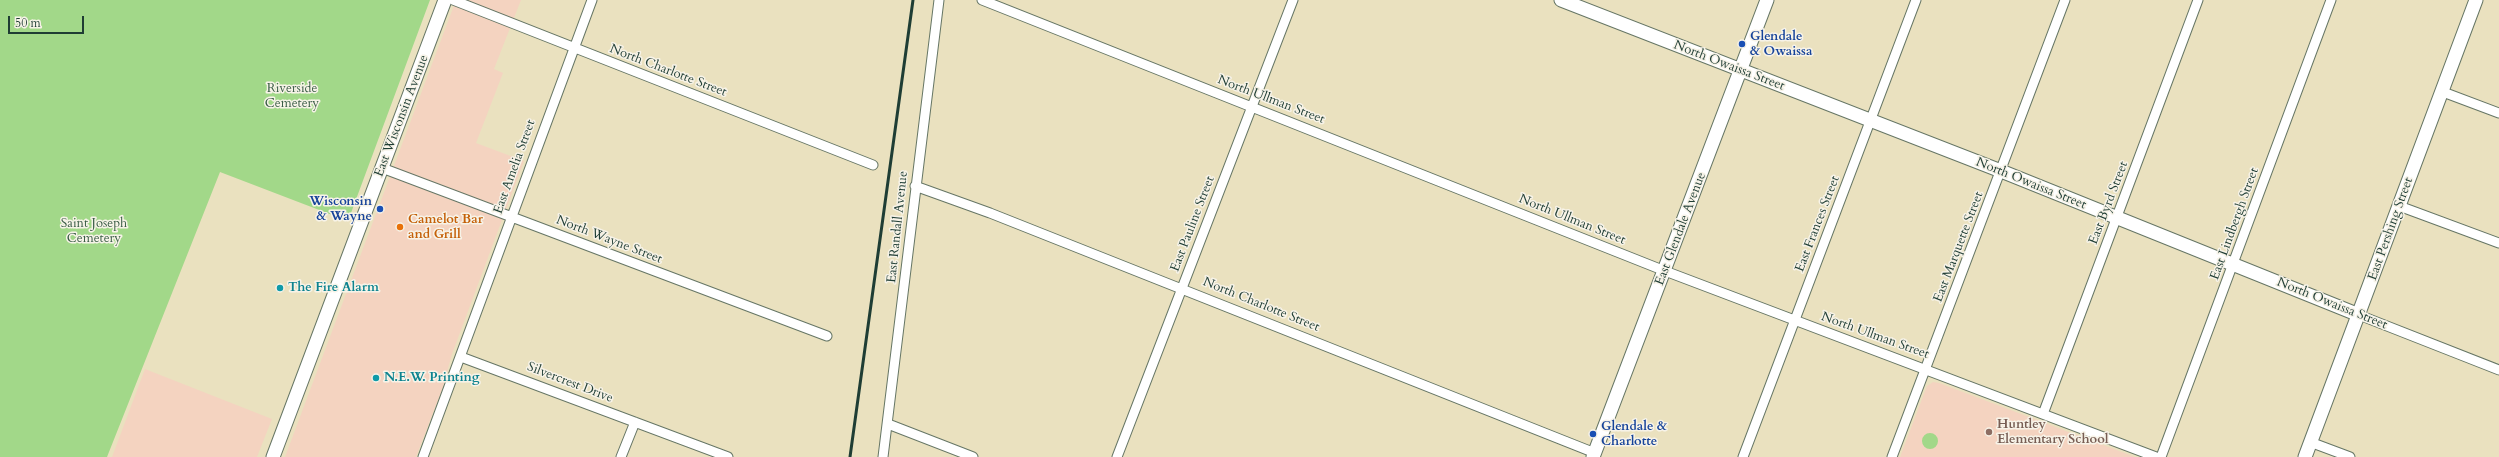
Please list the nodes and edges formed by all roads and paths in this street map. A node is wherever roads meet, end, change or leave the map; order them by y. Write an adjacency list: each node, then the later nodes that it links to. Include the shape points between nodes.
1 (446, 0): 21 (street, East Wisconsin Avenue)
2 (453, 0): 14 (street, North Charlotte Street)
3 (592, 0): 14 (street, East Amelia Street)
4 (939, 0): 23 (street, East Randall Avenue)
5 (982, 0): 17 (street, North Ullman Street)
6 (1293, 0): 17 (street, East Pauline Street)
7 (1561, 0): 15 (street, North Owaissa Street)
8 (1767, 0): 15 (street, East Glendale Avenue)
9 (1916, 0): 19 (street, East Frances Street)
10 (2064, 0): 22 (street, East Marquette Street)
11 (2198, 0): 26 (street, East Byrd Street)
12 (2332, 0): 28 (street, East Lindbergh Street)
13 (2476, 0): 16 (street, East Pershing Street)
14 (573, 48): 20 (street, North Charlotte Street); 25 (street, East Amelia Street)
15 (1740, 71): 19 (street, North Owaissa Street); 29 (street, East Glendale Avenue)
16 (2442, 92): 18 (street); 24 (street, East Pershing Street)
17 (1252, 106): 29 (street, North Ullman Street); 30 (street, East Pauline Street)
18 (2499, 112)
19 (1871, 122): 22 (street, North Owaissa Street); 32 (street, East Frances Street)
20 (873, 165)
21 (382, 168): 25 (street, North Wayne Street); 42 (street, East Wisconsin Avenue)
22 (2002, 172): 26 (street, North Owaissa Street); 35 (street, East Marquette Street)
23 (915, 186): 30 (street, North Charlotte Street, via 928,188); 39 (street, East Randall Avenue)
24 (2399, 206): 27 (street); 31 (street, East Pershing Street)
25 (510, 217): 33 (street, North Wayne Street); 34 (street, East Amelia Street)
26 (2117, 218): 28 (street, North Owaissa Street); 37 (street, East Byrd Street)
27 (2499, 243)
28 (2234, 264): 31 (street, North Owaissa Street); 52 (street, East Lindbergh Street)
29 (1665, 271): 32 (street, North Ullman Street); 41 (street, East Glendale Avenue)
30 (1182, 288): 41 (street, North Charlotte Street); 48 (street, East Pauline Street)
31 (2359, 315): 36 (street, North Owaissa Street); 40 (street, East Pershing Street)
32 (1795, 320): 35 (street, North Ullman Street); 49 (street, East Frances Street)
33 (827, 336)
34 (461, 356): 38 (street, Silvercrest Drive); 43 (street, East Amelia Street)
35 (1926, 369): 37 (street, North Ullman Street); 50 (street, East Marquette Street)
36 (2499, 370)
37 (2043, 414): 51 (street, North Ullman Street)
38 (635, 422): 44 (street); 45 (street, Silvercrest Drive)
39 (888, 424): 46 (street, East Randall Avenue); 47 (street)
40 (2310, 442): 53 (street, East Pershing Street); 54 (street)
41 (1594, 455)
42 (273, 457)
43 (423, 457)
44 (621, 457)
45 (728, 457)
46 (884, 457)
47 (973, 457)
48 (1117, 457)
49 (1743, 457)
50 (1892, 457)
51 (2156, 457)
52 (2160, 457)
53 (2305, 457)
54 (2350, 457)

